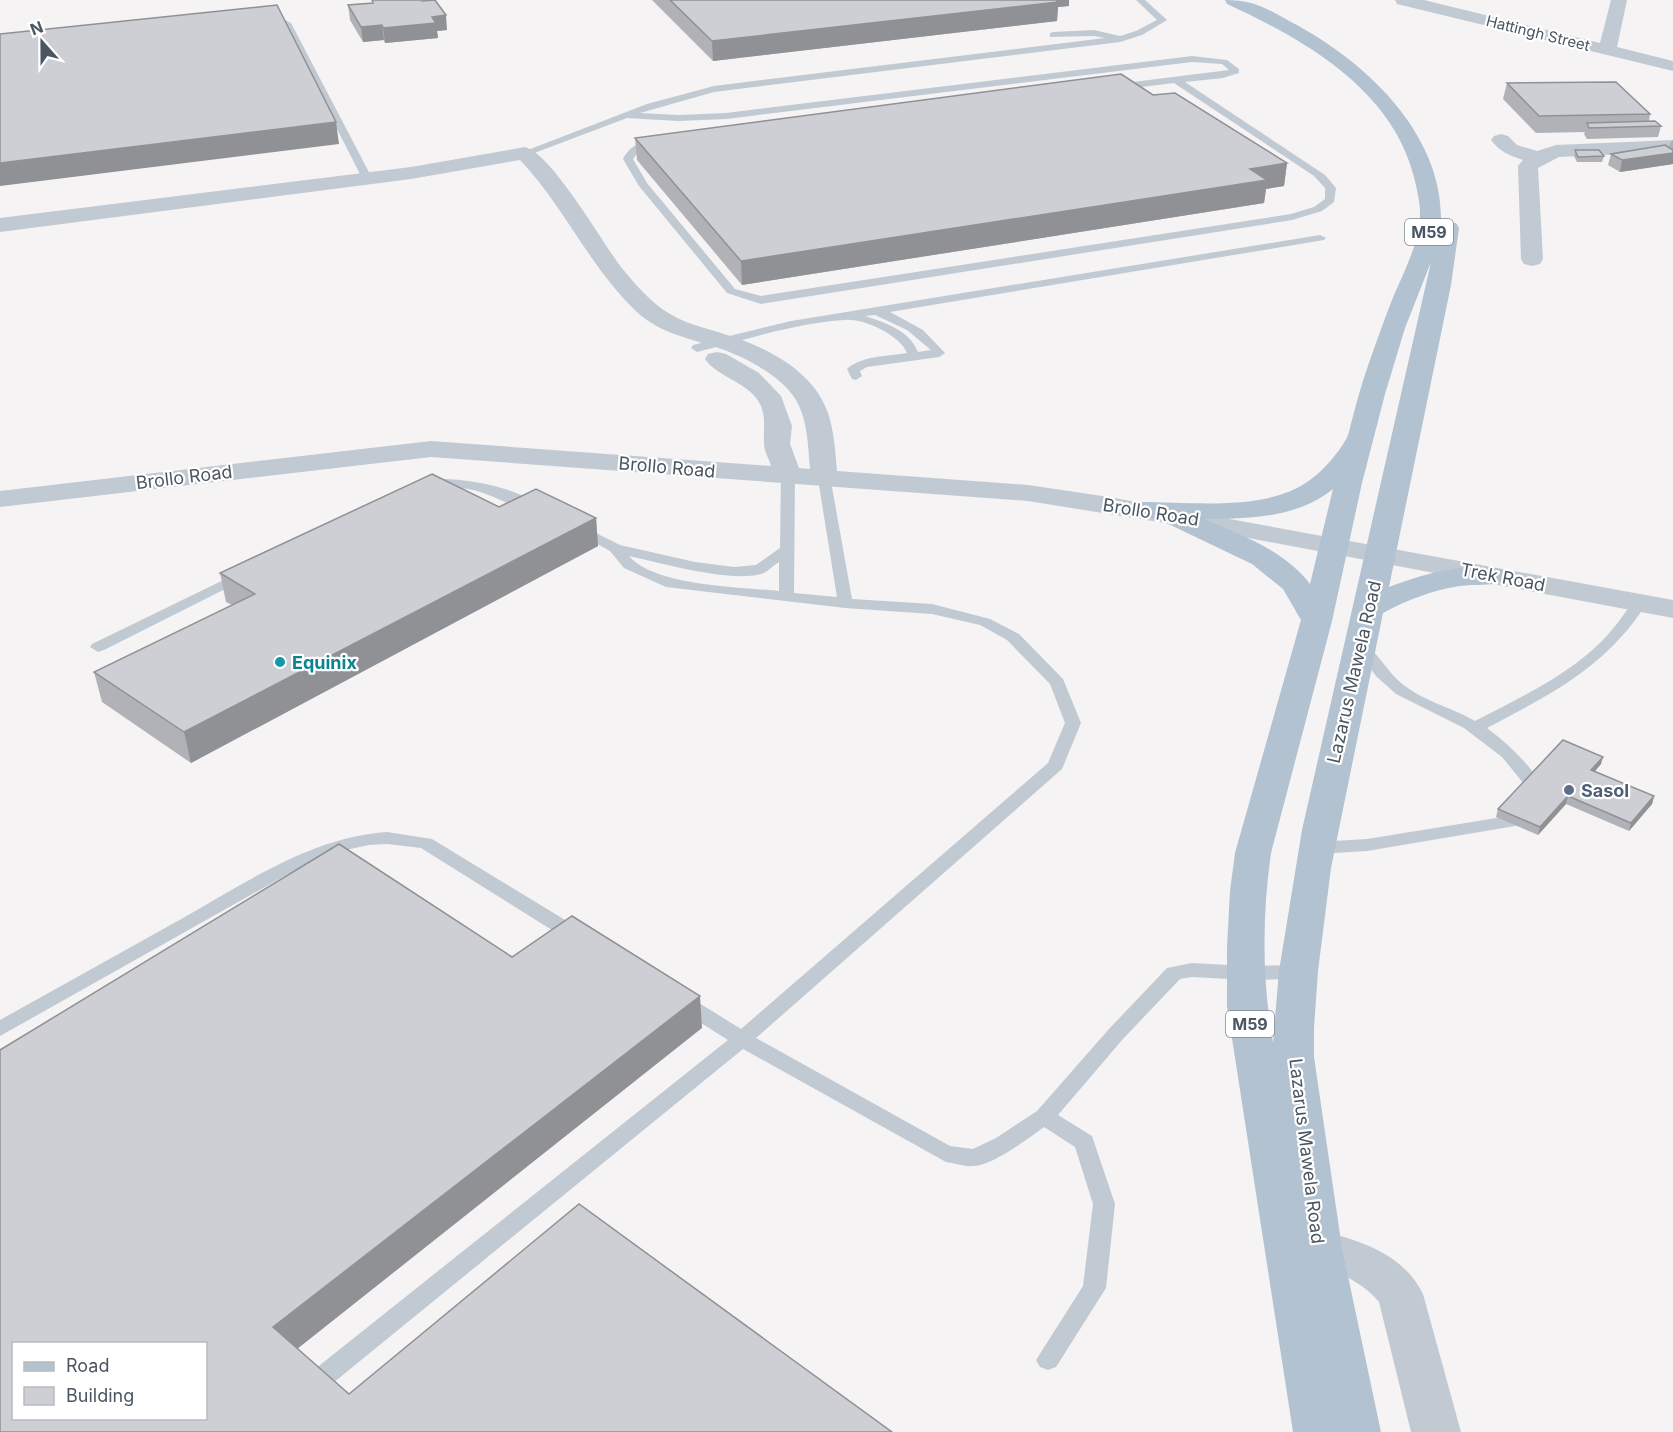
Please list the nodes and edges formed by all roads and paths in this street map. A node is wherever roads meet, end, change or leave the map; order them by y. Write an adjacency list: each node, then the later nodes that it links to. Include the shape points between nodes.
1 (1140, 0): 8 (lane, via 1163,20)
2 (1233, 0): 29 (main road, M59, via 1302,34 1349,69 1402,126 1424,171 1431,220 1424,256 1384,354)
3 (1254, 0): 41 (main road, Lazarus Mawela Road / M59, via 1328,42 1380,84 1418,128 1434,156 1447,198 1449,217 1440,285)
4 (1403, 0): 9 (street, Hattingh Street)
5 (1619, 0): 9 (street)
6 (258, 13): 19 (lane, via 287,22)
7 (1053, 35): 8 (lane, via 1094,33)
8 (1119, 39): 13 (lane, via 714,89)
9 (1607, 50): 10 (street, Hattingh Street)
10 (1673, 66)
11 (1177, 81): 12 (lane); 13 (lane, via 1236,71 1224,62 1192,59 726,116); 15 (lane, via 1330,183 1330,200 1318,209 1292,217 761,300 731,291 643,184 628,159 636,148)
12 (1102, 89)
13 (626, 115): 17 (lane)
14 (1501, 140): 18 (street, via 1510,149)
15 (667, 141)
16 (1673, 146): 18 (street, via 1556,151)
17 (525, 153): 19 (street); 25 (street, via 546,173 631,293)
18 (1538, 158): 22 (street, via 1528,166)
19 (366, 178): 20 (street)
20 (0, 225)
21 (1320, 238): 23 (lane)
22 (1532, 259)
23 (877, 311): 24 (lane); 27 (lane, via 910,326 939,353)
24 (848, 316): 26 (lane); 27 (lane, via 893,331 913,349)
25 (691, 339): 26 (street); 30 (street, via 750,378 772,401 779,426 777,444)
26 (722, 341): 31 (street, via 773,365 807,395 817,422)
27 (914, 357): 28 (lane, via 864,364 853,369)
28 (856, 376)
29 (1359, 438): 34 (main road, via 1330,477 1300,498 1285,503); 38 (main road, M59)
30 (788, 476): 31 (street, Brollo Road); 33 (street, Brollo Road, via 431,449); 40 (lane)
31 (825, 478): 34 (street, Brollo Road, via 1028,493); 45 (lane)
32 (412, 491): 35 (lane, via 433,484 465,483 501,491)
33 (0, 499)
34 (1140, 510): 36 (street, Brollo Road)
35 (542, 512)
36 (1170, 515): 38 (street, Brollo Road); 49 (main road, via 1241,547 1289,578)
37 (563, 522): 39 (lane)
38 (1333, 543): 41 (street, Trek Road); 49 (main road, M59)
39 (615, 548): 40 (lane, via 734,571 760,569); 44 (lane, via 629,565 666,583)
40 (787, 549): 44 (lane)
41 (1381, 553): 43 (street, Trek Road); 47 (main road, Lazarus Mawela Road / M59)
42 (255, 569): 51 (lane)
43 (1493, 576): 46 (street, Trek Road); 47 (main road, via 1473,575 1415,588)
44 (786, 594): 45 (lane)
45 (845, 603): 61 (lane, via 932,609 985,622 1013,637 1057,682 1073,723 1056,765)
46 (1639, 603): 48 (street, Trek Road); 52 (lane, via 1622,631 1586,663)
47 (1369, 609): 50 (main road, Lazarus Mawela Road / M59)
48 (1673, 609)
49 (1317, 621): 58 (main road, Lazarus Mawela Road / M59, via 1253,853 1246,907)
50 (1361, 646): 52 (lane, via 1396,687); 55 (main road, Lazarus Mawela Road / M59)
51 (98, 647)
52 (1475, 728): 53 (lane)
53 (1530, 780)
54 (1509, 822): 55 (lane, via 1367,845)
55 (1317, 848): 57 (main road, Lazarus Mawela Road / M59)
56 (600, 950): 60 (lane, via 426,843 401,837 357,840 282,870)
57 (1298, 972): 58 (lane); 63 (main road, Lazarus Mawela Road / M59, via 1294,1057)
58 (1246, 973): 62 (lane, via 1174,972); 66 (main road, Lazarus Mawela Road / M59, via 1247,1006)
59 (671, 994): 61 (lane)
60 (0, 1029)
61 (742, 1039): 62 (lane, via 946,1154 975,1158); 65 (lane)
62 (1044, 1117): 64 (lane, via 1084,1142 1104,1204 1094,1288)
63 (1319, 1248): 67 (main road, Lazarus Mawela Road / M59); 68 (street, via 1359,1259 1400,1293)
64 (1048, 1360)
65 (324, 1376)
66 (1318, 1432)
67 (1356, 1432)
68 (1436, 1432)

